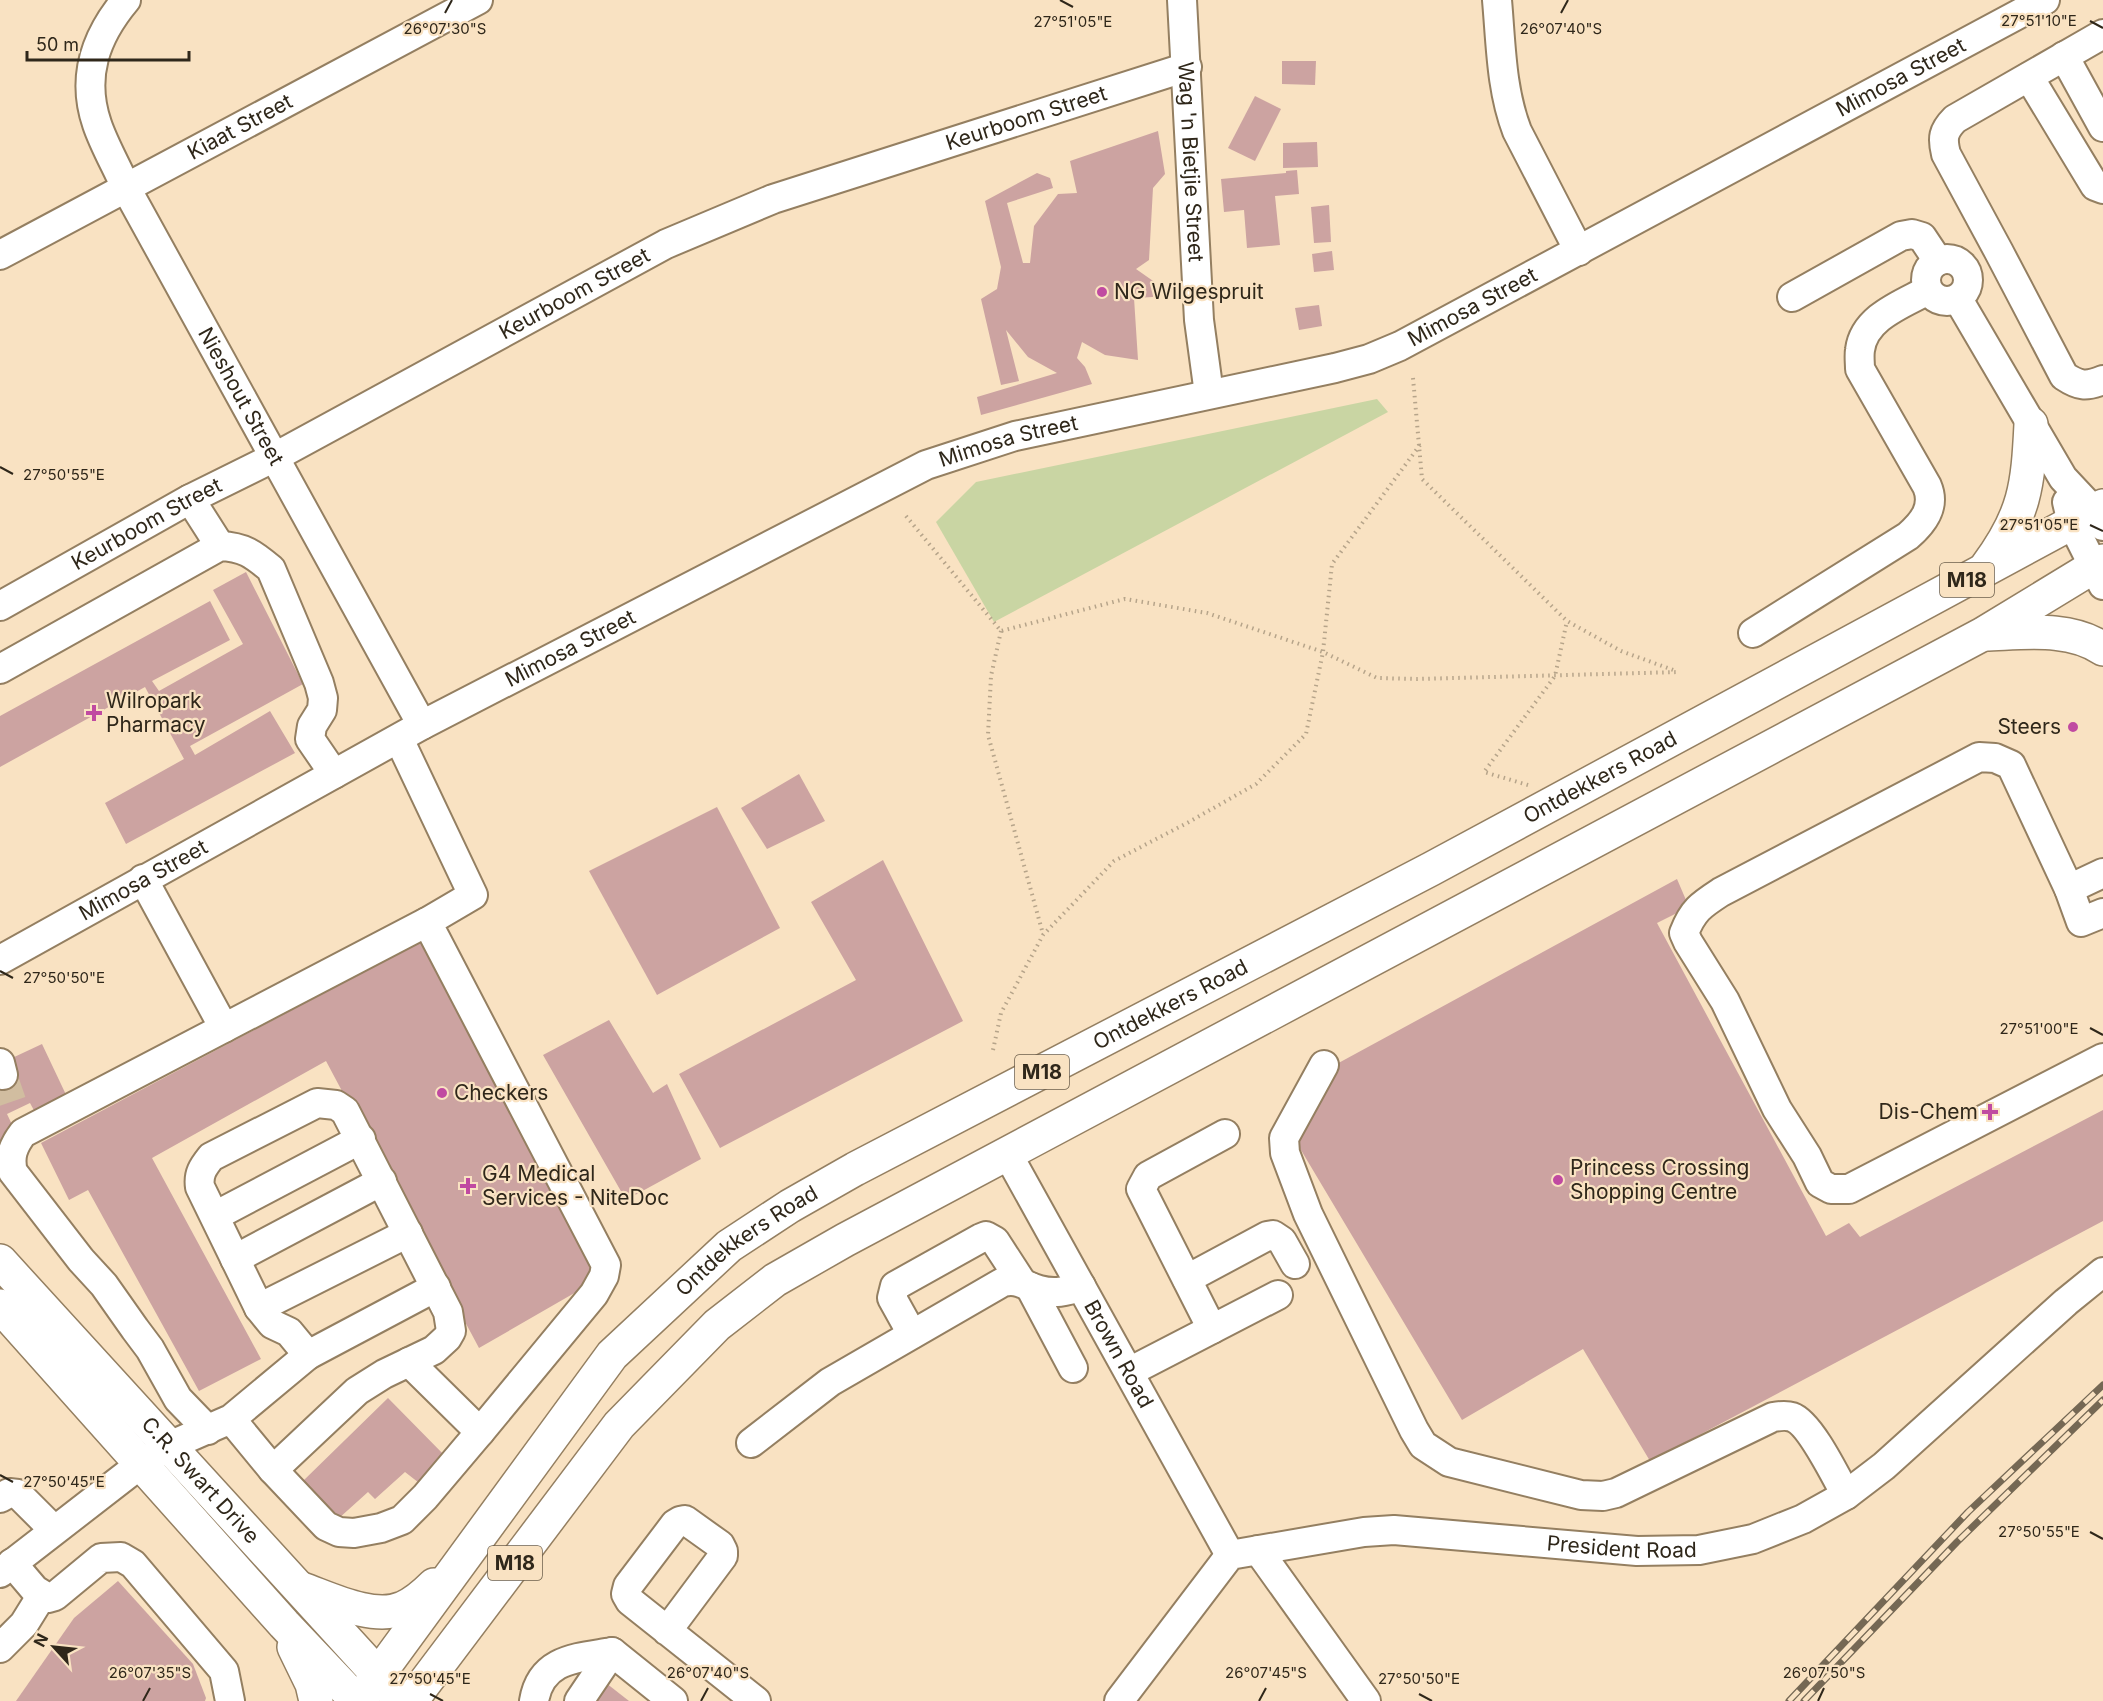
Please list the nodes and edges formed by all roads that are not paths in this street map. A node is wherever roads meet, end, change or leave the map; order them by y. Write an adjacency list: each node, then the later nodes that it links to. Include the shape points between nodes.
1 (126, 0): 11 (street, Nieshout Street, via 99,40 93,58 92,101 97,125)
2 (478, 0): 11 (street, Kiaat Street)
3 (1182, 0): 8 (street, Wag 'n Bietjie Street)
4 (1497, 0): 13 (street, via 1504,89 1510,112)
5 (2045, 0): 13 (street, Mimosa Street)
6 (2103, 34): 7 (street)
7 (2064, 56): 9 (street); 10 (street)
8 (1187, 67): 22 (street, Wag 'n Bietjie Street, via 1199,320); 24 (street, Keurboom Street, via 773,199 666,244)
9 (2029, 77): 12 (street, via 2095,186); 14 (street, via 1955,119 1942,140)
10 (2103, 126)
11 (126, 188): 15 (street, Kiaat Street); 24 (street, Nieshout Street)
12 (2103, 189)
13 (1579, 251): 22 (street, Mimosa Street, via 1380,355)
14 (1999, 252): 17 (street); 21 (street, via 2064,376 2089,386)
15 (0, 255)
16 (1938, 261): 17 (street, via 1954,260); 18 (street, via 1927,273); 19 (street, via 1922,237 1901,236)
17 (1967, 271): 20 (street, via 1968,287)
18 (1928, 290): 20 (street, via 1940,301); 31 (street, via 1878,318 1867,330 1860,349 1860,369 1932,496 1929,509 1908,536)
19 (1792, 297)
20 (1958, 299): 23 (street)
21 (2103, 380)
22 (1209, 394): 35 (street, Mimosa Street, via 1016,436 926,465)
23 (2031, 424): 26 (street, via 2062,478); 28 (main road, via 2027,487 2021,506 2005,542)
24 (273, 458): 25 (street, Keurboom Street); 35 (street, Nieshout Street)
25 (190, 499): 27 (street); 30 (street, Keurboom Street)
26 (2093, 517): 28 (main road, Ontdekkers Road / M18); 29 (street)
27 (220, 546): 34 (street); 36 (street, via 245,550 271,569 321,690 322,710 312,726 310,740)
28 (1984, 570): 79 (main road, Ontdekkers Road / M18, via 1565,797 790,1206 729,1246 612,1355)
29 (2100, 571): 32 (main road, M18)
30 (0, 606)
31 (1753, 633)
32 (1983, 634): 33 (main road, via 2057,634 2082,638); 48 (main road, M18)
33 (2103, 649)
34 (0, 669)
35 (410, 732): 36 (street, Mimosa Street); 41 (street, Nieshout Street, via 473,896)
36 (334, 774): 38 (street, Mimosa Street)
37 (2103, 873): 39 (street)
38 (143, 879): 42 (street, Mimosa Street); 43 (street)
39 (2069, 889): 40 (street, via 2082,922); 44 (street, via 2011,765 1995,758 1979,758 1721,892 1698,906 1684,933 1725,1001 1777,1109 1820,1183 1831,1189 1849,1189)
40 (2103, 913)
41 (427, 922): 43 (street); 70 (street, via 606,1265 594,1294)
42 (0, 960)
43 (224, 1028): 69 (street, via 19,1121 10,1161 13,1173 150,1349 178,1399)
44 (2103, 1058)
45 (1324, 1065): 74 (street, via 1284,1138 1285,1153 1308,1214 1423,1445 1449,1462 1581,1495 1603,1496 1773,1417 1792,1417 1807,1427)
46 (1225, 1134): 56 (street, via 1148,1176 1141,1189)
47 (361, 1139): 49 (street); 50 (street); 50 (street, via 345,1111 336,1105 317,1103 211,1157 199,1179)
48 (1007, 1153): 58 (street, Brown Road); 92 (main road, M18, via 775,1280 717,1325 619,1425)
49 (382, 1181): 51 (street); 52 (street)
50 (214, 1216): 52 (street)
51 (408, 1233): 59 (street); 62 (street)
52 (235, 1259): 62 (street)
53 (0, 1261): 72 (main road, C.R. Swart Drive)
54 (1295, 1264): 56 (street, via 1282,1241 1273,1235)
55 (2103, 1272): 74 (street, President Road, via 1884,1466)
56 (1187, 1279): 63 (street)
57 (1026, 1284): 58 (street, via 1058,1293); 64 (street, via 1003,1282); 64 (street, via 995,1241 986,1236 981,1238 895,1286 892,1298); 67 (street)
58 (1081, 1286): 68 (street, Brown Road)
59 (436, 1287): 65 (street); 66 (street, via 448,1312 451,1331 434,1350)
60 (1278, 1295): 63 (street)
61 (0, 1306): 72 (main road, C.R. Swart Drive)
62 (259, 1308): 65 (street, via 272,1324 289,1332)
63 (1212, 1329): 68 (street)
64 (912, 1334): 71 (street, via 830,1382)
65 (308, 1355): 69 (street)
66 (409, 1362): 70 (street); 73 (street, via 357,1391)
67 (1073, 1368)
68 (1129, 1372): 78 (street, Brown Road)
69 (219, 1424): 72 (street); 73 (street)
70 (480, 1432): 73 (street, via 402,1520 354,1533 326,1526)
71 (751, 1443)
72 (155, 1455): 76 (street); 81 (main road, C.R. Swart Drive); 83 (main road, C.R. Swart Drive)
73 (273, 1470)
74 (1846, 1495): 77 (street, President Road, via 1803,1520 1753,1539 1699,1550 1637,1551 1394,1530)
75 (0, 1498): 76 (street, via 9,1492 18,1494)
76 (54, 1530): 80 (street)
77 (1258, 1550): 78 (street, President Road); 98 (street)
78 (1230, 1555): 97 (street)
79 (463, 1558): 81 (main road, via 421,1598 402,1609 385,1612 346,1605); 87 (main road, Ontdekkers Road / M18)
80 (6, 1568): 82 (street)
81 (295, 1586): 87 (main road, C.R. Swart Drive)
82 (42, 1595): 85 (street, via 24,1624); 88 (street, via 55,1596 102,1558 121,1557 133,1564 224,1671)
83 (284, 1624): 89 (main road, via 312,1684); 90 (main road, C.R. Swart Drive)
84 (667, 1631): 96 (street)
85 (0, 1648)
86 (612, 1652): 93 (street, via 567,1660 551,1668 541,1680); 94 (street); 95 (street)
87 (378, 1673): 90 (main road, Ontdekkers Road / M18); 91 (main road, C.R. Swart Drive)
88 (230, 1701)
89 (315, 1701)
90 (358, 1701)
91 (401, 1701)
92 (411, 1701)
93 (534, 1701)
94 (579, 1701)
95 (673, 1701)
96 (756, 1701)
97 (1119, 1701)
98 (1366, 1701)

